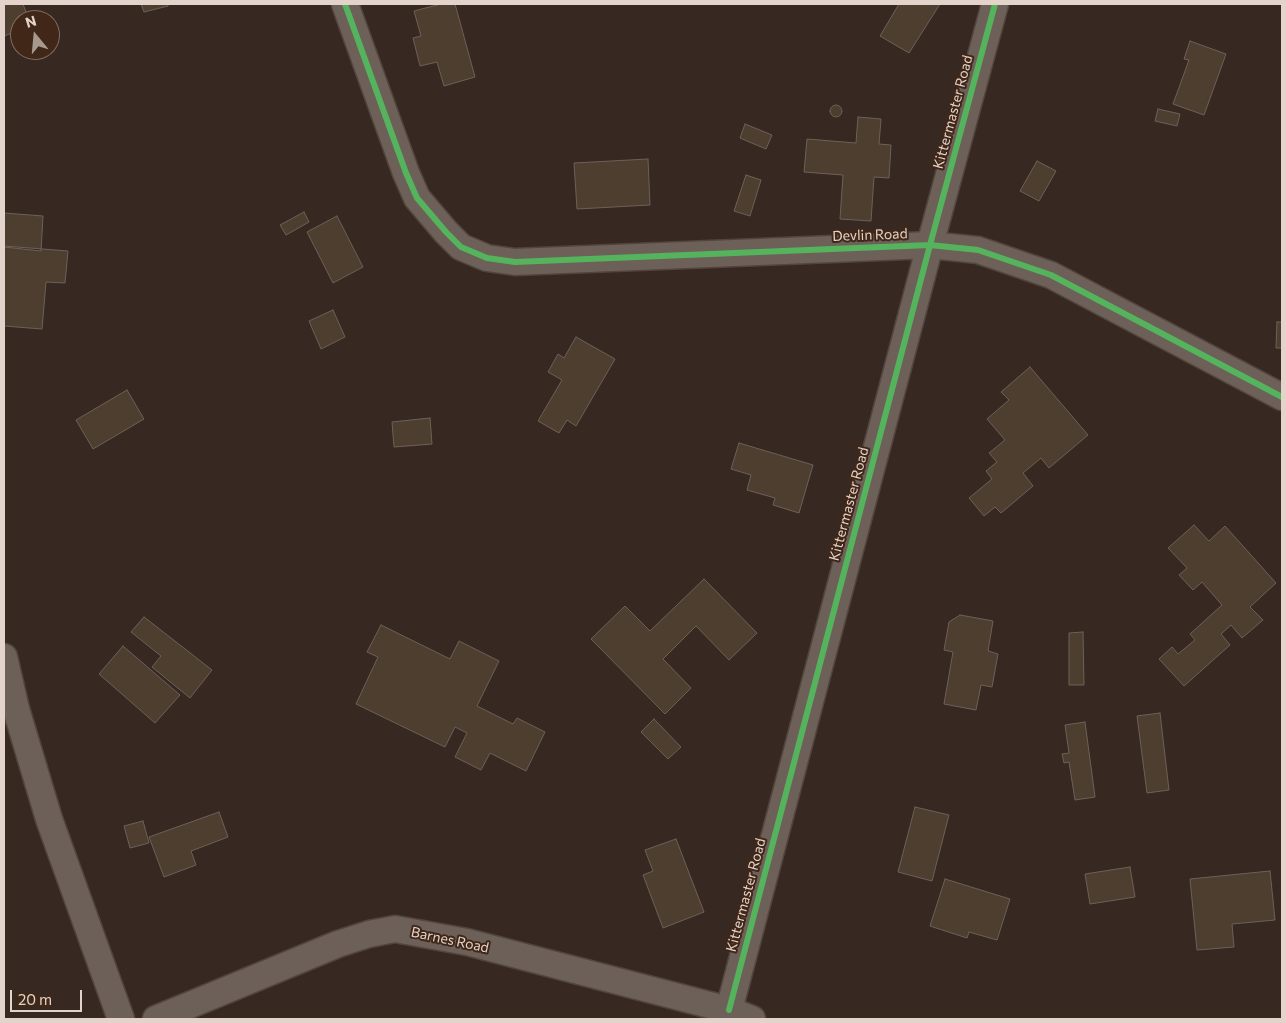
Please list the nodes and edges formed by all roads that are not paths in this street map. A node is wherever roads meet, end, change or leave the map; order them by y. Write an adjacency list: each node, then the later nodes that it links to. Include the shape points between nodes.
1 (345, 4): 3 (street, Devlin Road, via 417,198 461,247 487,258 515,262)
2 (995, 4): 3 (street, Kittermaster Road)
3 (930, 246): 4 (street, Devlin Road, via 978,250 1051,275); 6 (street, Kittermaster Road)
4 (1282, 397)
5 (4, 657): 7 (street, via 49,819)
6 (741, 1015): 8 (street, Barnes Road, via 467,942 394,929 338,944)
7 (121, 1019)
8 (156, 1019)

